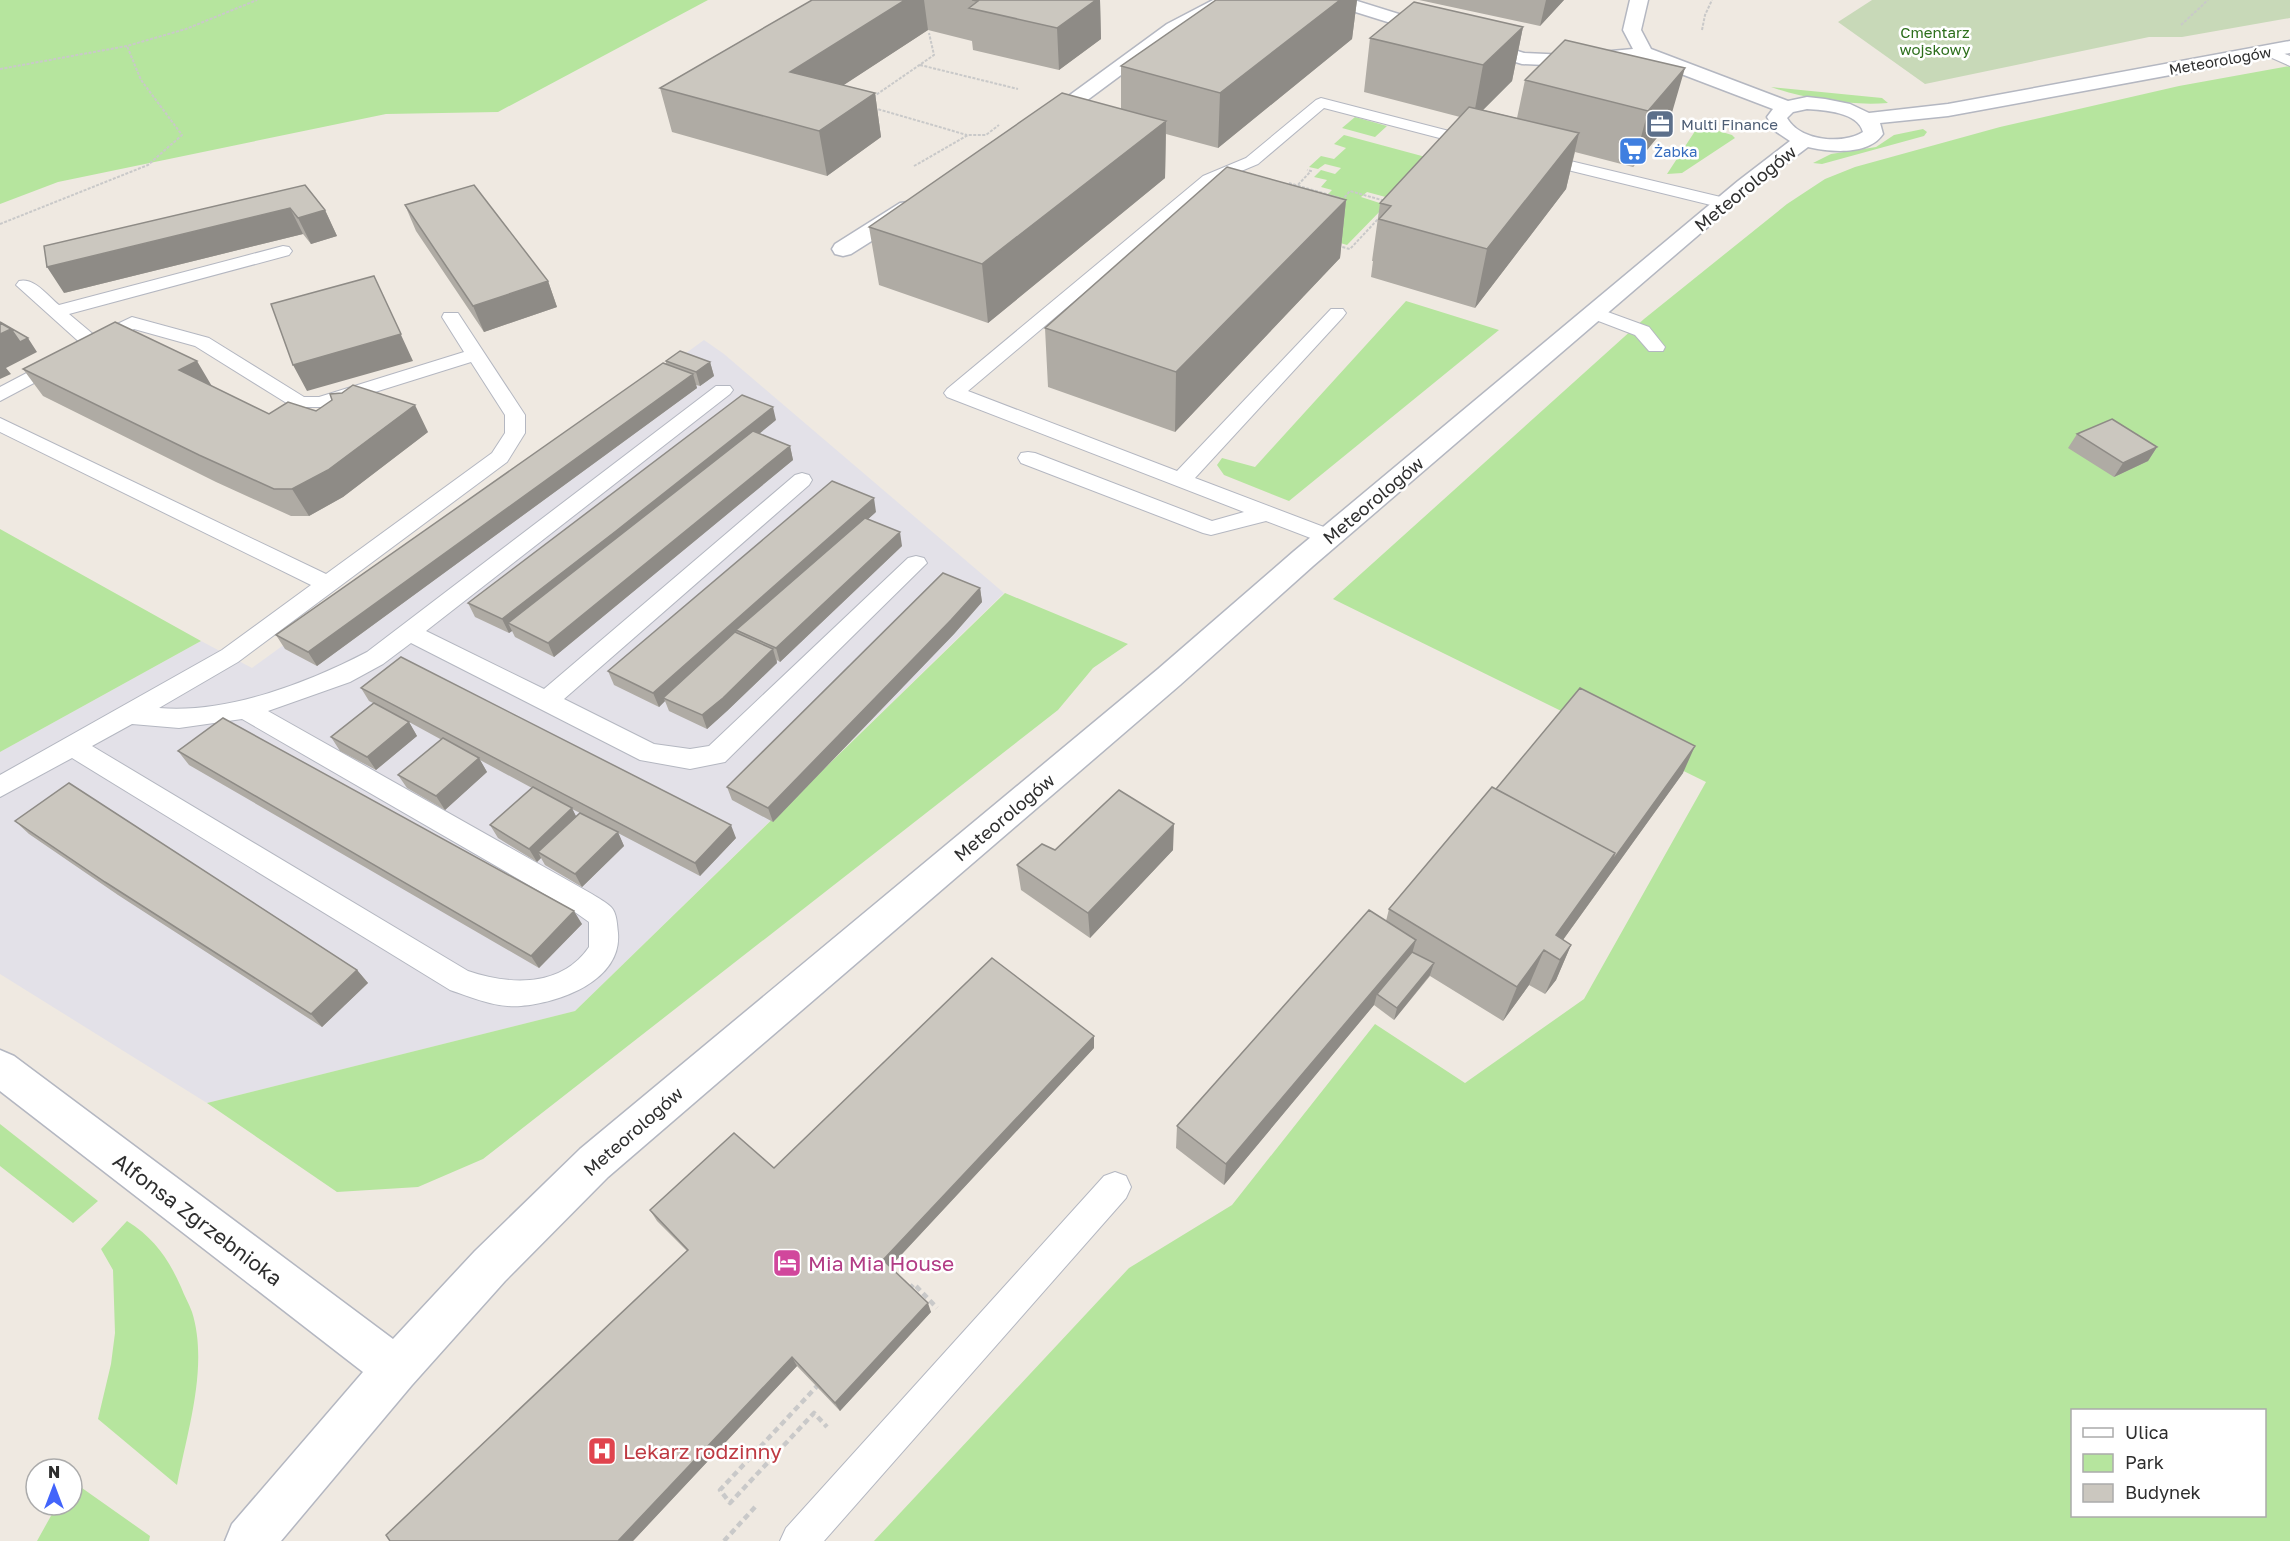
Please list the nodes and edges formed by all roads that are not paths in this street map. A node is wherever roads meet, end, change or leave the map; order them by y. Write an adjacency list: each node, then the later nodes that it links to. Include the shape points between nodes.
1 (1226, 0): 10 (street, via 1173,28)
2 (1336, 0): 6 (street, via 1522,58 1575,61)
3 (1640, 0): 6 (street, via 1632,30)
4 (2290, 47): 5 (street, Meteorologów)
5 (2268, 51): 7 (lane); 9 (street, Meteorologów, via 1948,110)
6 (1644, 52): 8 (street)
7 (2290, 62)
8 (1786, 107): 9 (street, Meteorologów, via 1807,103 1833,105); 11 (street, Meteorologów, via 1779,112 1778,123)
9 (1866, 119): 11 (street, Meteorologów, via 1873,127 1867,140 1821,144)
10 (1024, 135)
11 (1804, 140): 17 (street, Meteorologów)
12 (1490, 146): 33 (lane, via 1321,103 1252,161 1209,179 954,393)
13 (1523, 154): 15 (lane)
14 (1576, 184): 15 (lane, via 1611,191)
15 (1651, 187): 17 (lane)
16 (928, 195): 18 (street)
17 (1723, 203): 23 (street, Meteorologów)
18 (843, 249)
19 (283, 251): 21 (lane)
20 (25, 285): 21 (lane)
21 (56, 312): 25 (lane)
22 (1337, 313): 33 (lane)
23 (1593, 313): 26 (lane, via 1642,331); 35 (street, Meteorologów)
24 (451, 317): 27 (lane)
25 (93, 344): 27 (lane, via 132,323 202,342 300,403 320,402); 29 (lane)
26 (1656, 347)
27 (475, 355): 37 (lane, via 515,415 515,433 500,457)
28 (723, 390): 38 (lane)
29 (0, 395)
30 (0, 423): 37 (lane)
31 (1028, 458): 34 (lane, via 1211,528)
32 (802, 480): 39 (lane)
33 (1181, 480): 34 (lane)
34 (1268, 513): 35 (lane)
35 (1329, 537): 46 (street, Meteorologów, via 1169,677 594,1162 490,1266)
36 (916, 563): 39 (lane, via 716,755 690,759 649,753)
37 (328, 584): 41 (lane, via 230,656)
38 (409, 632): 39 (lane); 40 (lane, via 375,658 342,676)
39 (546, 701)
40 (244, 709): 41 (lane, via 179,719); 42 (lane, via 582,902 602,916 602,953 581,975 540,992 507,994 460,981)
41 (127, 714): 42 (lane)
42 (72, 746): 43 (lane)
43 (0, 787)
44 (0, 1068): 46 (street, Alfonsa Zgrzebnioka)
45 (1114, 1187): 48 (lane)
46 (396, 1369): 47 (street, Meteorologów)
47 (249, 1541)
48 (799, 1541)

